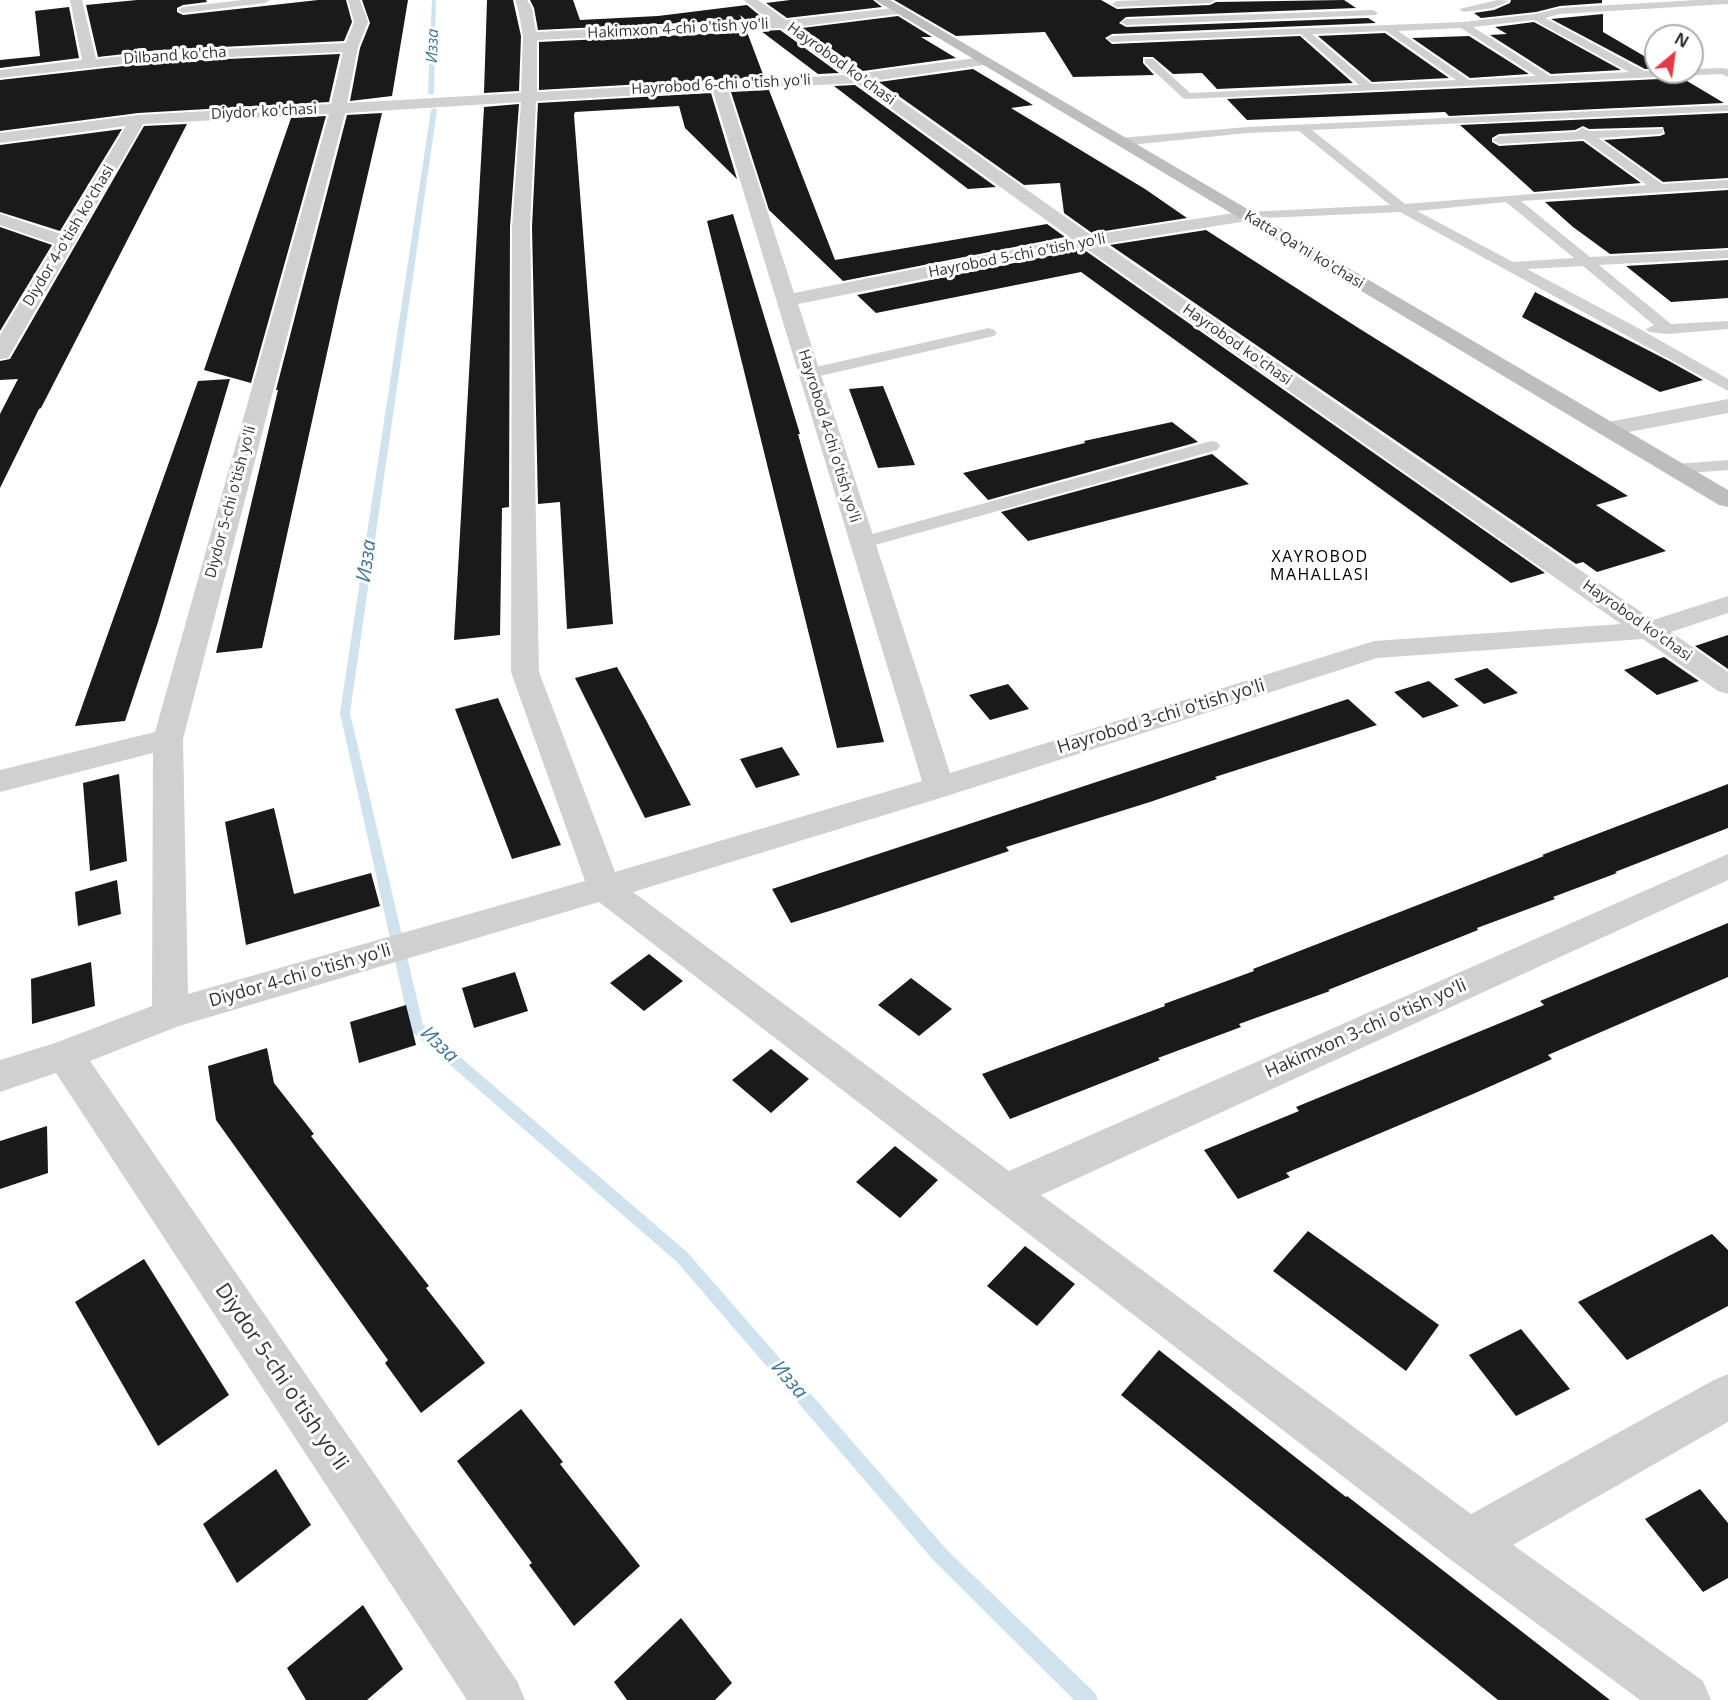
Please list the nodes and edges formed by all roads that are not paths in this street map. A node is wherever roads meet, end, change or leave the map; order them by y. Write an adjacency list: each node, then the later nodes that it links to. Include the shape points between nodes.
1 (76, 0): 29 (street)
2 (265, 0): 13 (lane)
3 (354, 0): 26 (street, Diydor 5-chi o'tish yo'li, via 361,22)
4 (521, 0): 23 (street)
5 (750, 0): 19 (street, Hayrobod ko'chasi)
6 (881, 0): 14 (main road, Katta Qa'ni ko'chasi)
7 (1210, 0): 9 (lane)
8 (1503, 0): 12 (lane, via 1493,5)
9 (1115, 2): 18 (lane)
10 (1728, 2): 15 (lane)
11 (1538, 4): 15 (lane)
12 (1452, 9)
13 (183, 10)
14 (898, 10): 19 (street, Hakimxon 4-chi o'tish yo'li); 27 (main road, Katta Qa'ni ko'chasi)
15 (1560, 11): 17 (lane)
16 (1385, 12): 18 (lane)
17 (1536, 17): 20 (lane); 33 (lane)
18 (1126, 22): 24 (lane)
19 (785, 24): 23 (street, Hakimxon 4-chi o'tish yo'li); 34 (street, Hayrobod ko'chasi)
20 (1463, 25): 21 (lane); 35 (lane)
21 (1388, 28): 22 (lane); 37 (lane)
22 (1304, 32): 24 (lane); 38 (lane)
23 (530, 36): 39 (street)
24 (1137, 38): 25 (lane)
25 (1112, 39)
26 (351, 47): 29 (street, Dilband ko'cha); 40 (street, Diydor 5-chi o'tish yo'li)
27 (984, 61): 34 (street, Hayrobod 6-chi o'tish yo'li); 49 (main road, Katta Qa'ni ko'chasi)
28 (1149, 61): 38 (lane, via 1187,96)
29 (90, 63): 32 (street, Dilband ko'cha)
30 (1726, 72): 31 (lane)
31 (1704, 73)
32 (0, 74)
33 (1644, 76): 35 (lane)
34 (861, 78): 36 (street, Hayrobod 6-chi o'tish yo'li); 57 (street, Hayrobod ko'chasi)
35 (1549, 80): 37 (lane)
36 (719, 84): 39 (street, Hayrobod 6-chi o'tish yo'li); 61 (street, Hayrobod 4-chi o'tish yo'li)
37 (1468, 84): 38 (lane)
38 (1370, 89)
39 (529, 96): 40 (street, Diydor ko'chasi); 83 (street, via 521,227 525,672)
40 (338, 108): 43 (street, Diydor ko'chasi); 79 (street, Diydor 5-chi o'tish yo'li)
41 (1728, 108): 42 (lane)
42 (1561, 116): 44 (lane); 46 (lane)
43 (138, 120): 47 (street, Diydor ko'chasi); 56 (street, Diydor 4-o'tish ko'chasi)
44 (1302, 128): 49 (lane); 53 (lane)
45 (1659, 131): 46 (lane)
46 (1586, 135): 48 (lane); 51 (lane)
47 (0, 138)
48 (1499, 140)
49 (1121, 142): 54 (main road, Katta Qa'ni ko'chasi)
50 (1728, 184): 51 (lane)
51 (1659, 188): 52 (lane)
52 (1509, 198): 53 (lane); 59 (lane)
53 (1402, 208): 54 (lane); 60 (lane)
54 (1247, 216): 57 (street, Hayrobod 5-chi o'tish yo'li); 70 (main road, Katta Qa'ni ko'chasi)
55 (0, 219): 56 (street)
56 (65, 241): 66 (street, Diydor 4-o'tish ko'chasi)
57 (1087, 241): 61 (street, Hayrobod 5-chi o'tish yo'li); 77 (street, Hayrobod ko'chasi)
58 (1728, 254): 59 (lane)
59 (1584, 262): 60 (lane); 63 (lane)
60 (1508, 266): 64 (lane)
61 (788, 300): 67 (street, Hayrobod 4-chi o'tish yo'li)
62 (1728, 326): 63 (lane)
63 (1668, 329): 64 (lane)
64 (1633, 331): 68 (lane)
65 (989, 333): 67 (lane)
66 (0, 352)
67 (811, 373): 75 (street, Hayrobod 4-chi o'tish yo'li)
68 (1728, 386)
69 (1728, 406): 70 (street)
70 (1608, 429): 73 (main road, Katta Qa'ni ko'chasi)
71 (1211, 446): 75 (lane)
72 (1728, 465): 73 (lane)
73 (1676, 470): 74 (main road, Katta Qa'ni ko'chasi)
74 (1728, 500)
75 (861, 543): 81 (street, Hayrobod 4-chi o'tish yo'li)
76 (1728, 604): 77 (street, Hayrobod 3-chi o'tish yo'li)
77 (1651, 630): 78 (street, Hayrobod ko'chasi); 81 (street, Hayrobod 3-chi o'tish yo'li, via 1374,650)
78 (1728, 685)
79 (168, 739): 80 (street); 84 (street, Diydor 5-chi o'tish yo'li)
80 (0, 781)
81 (939, 787): 83 (street, Hayrobod 3-chi o'tish yo'li)
82 (1728, 866): 87 (street, Hakimxon 3-chi o'tish yo'li)
83 (604, 888): 84 (street, Diydor 4-chi o'tish yo'li); 87 (street)
84 (170, 1014): 85 (street, Diydor 4-chi o'tish yo'li)
85 (65, 1055): 86 (street, Diydor 4-chi o'tish yo'li); 90 (street, Diydor 5-chi o'tish yo'li)
86 (0, 1076)
87 (1004, 1193): 89 (street)
88 (1728, 1397): 89 (street)
89 (1468, 1543): 91 (street)
90 (498, 1700)
91 (1684, 1700)

